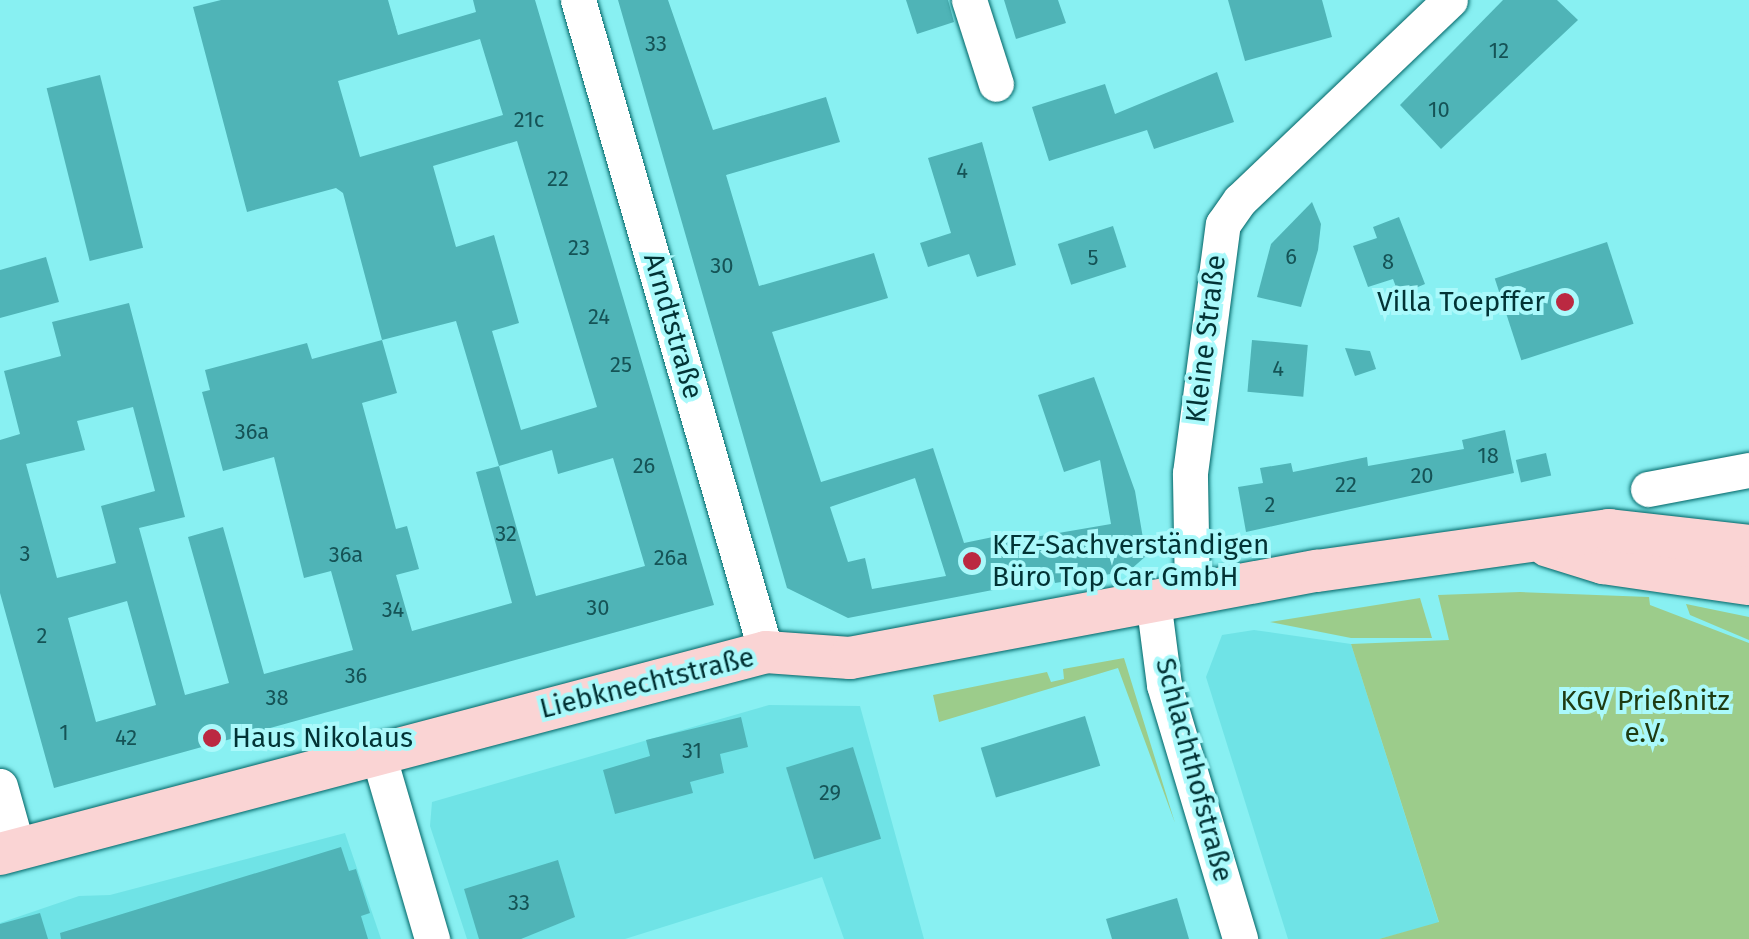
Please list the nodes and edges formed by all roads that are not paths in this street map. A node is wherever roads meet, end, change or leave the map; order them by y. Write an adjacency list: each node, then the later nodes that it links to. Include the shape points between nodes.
1 (578, 0): 11 (street, Arndtstraße)
2 (969, 0): 4 (street)
3 (1450, 0): 10 (street, Kleine Straße, via 1226,218 1215,255)
4 (996, 84)
5 (1749, 470): 6 (street)
6 (1648, 489)
7 (1542, 544): 8 (main road, Liebknechtstraße, via 1609,530); 9 (main road, Liebknechtstraße, via 1603,563); 10 (main road, Liebknechtstraße, via 1458,550)
8 (1749, 546)
9 (1749, 584)
10 (1173, 597): 11 (main road, Liebknechtstraße, via 850,658); 16 (street, Schlachthofstraße, via 1164,684)
11 (766, 652): 12 (main road, Liebknechtstraße)
12 (378, 754): 14 (main road, Liebknechtstraße); 15 (street)
13 (0, 786): 14 (street)
14 (9, 852)
15 (432, 939)
16 (1240, 939)

